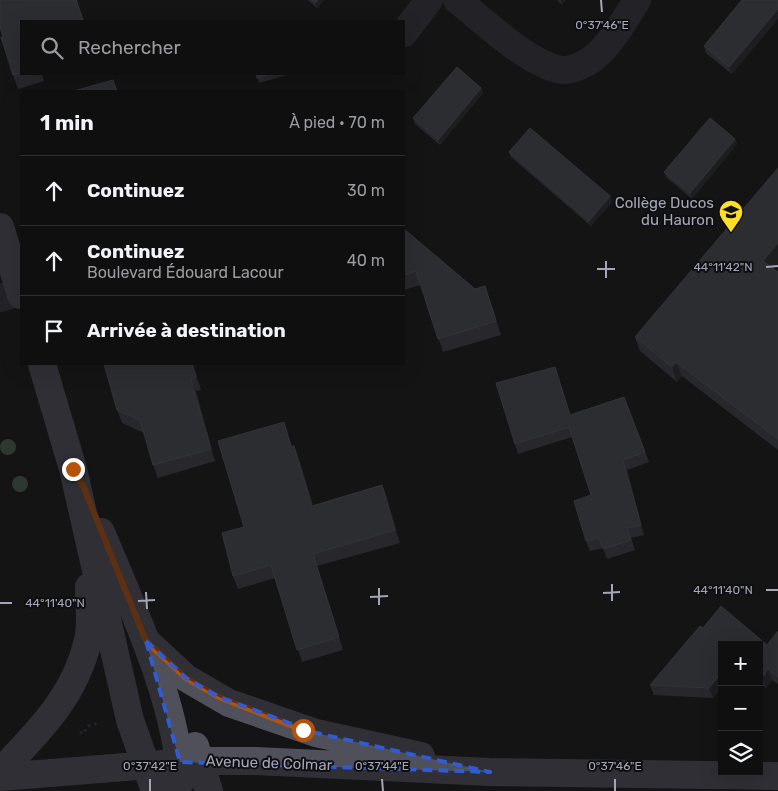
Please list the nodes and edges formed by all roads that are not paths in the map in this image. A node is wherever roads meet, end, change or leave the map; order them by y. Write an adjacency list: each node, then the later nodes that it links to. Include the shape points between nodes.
1 (429, 0): 4 (street)
2 (457, 0): 3 (street, via 534,60 563,70 593,59 618,30)
3 (637, 0)
4 (405, 32)
5 (0, 227): 6 (main road)
6 (14, 295)
7 (42, 365): 8 (main road)
8 (73, 469): 9 (main road, via 84,488); 10 (main road, via 89,581 88,640 68,693 55,714); 12 (main road, via 130,720)
9 (146, 641): 11 (main road, via 186,678 230,703 316,734); 12 (main road, via 166,704)
10 (0, 772)
11 (490, 772): 12 (main road, Avenue de Colmar, via 255,761); 13 (main road, Avenue de Colmar)
12 (175, 773): 14 (main road, Avenue de Colmar); 16 (main road); 17 (main road)
13 (575, 774): 15 (main road, Avenue de Colmar); 18 (main road, via 552,788)
14 (0, 776)
15 (778, 776)
16 (155, 791)
17 (209, 791)
18 (530, 791)

